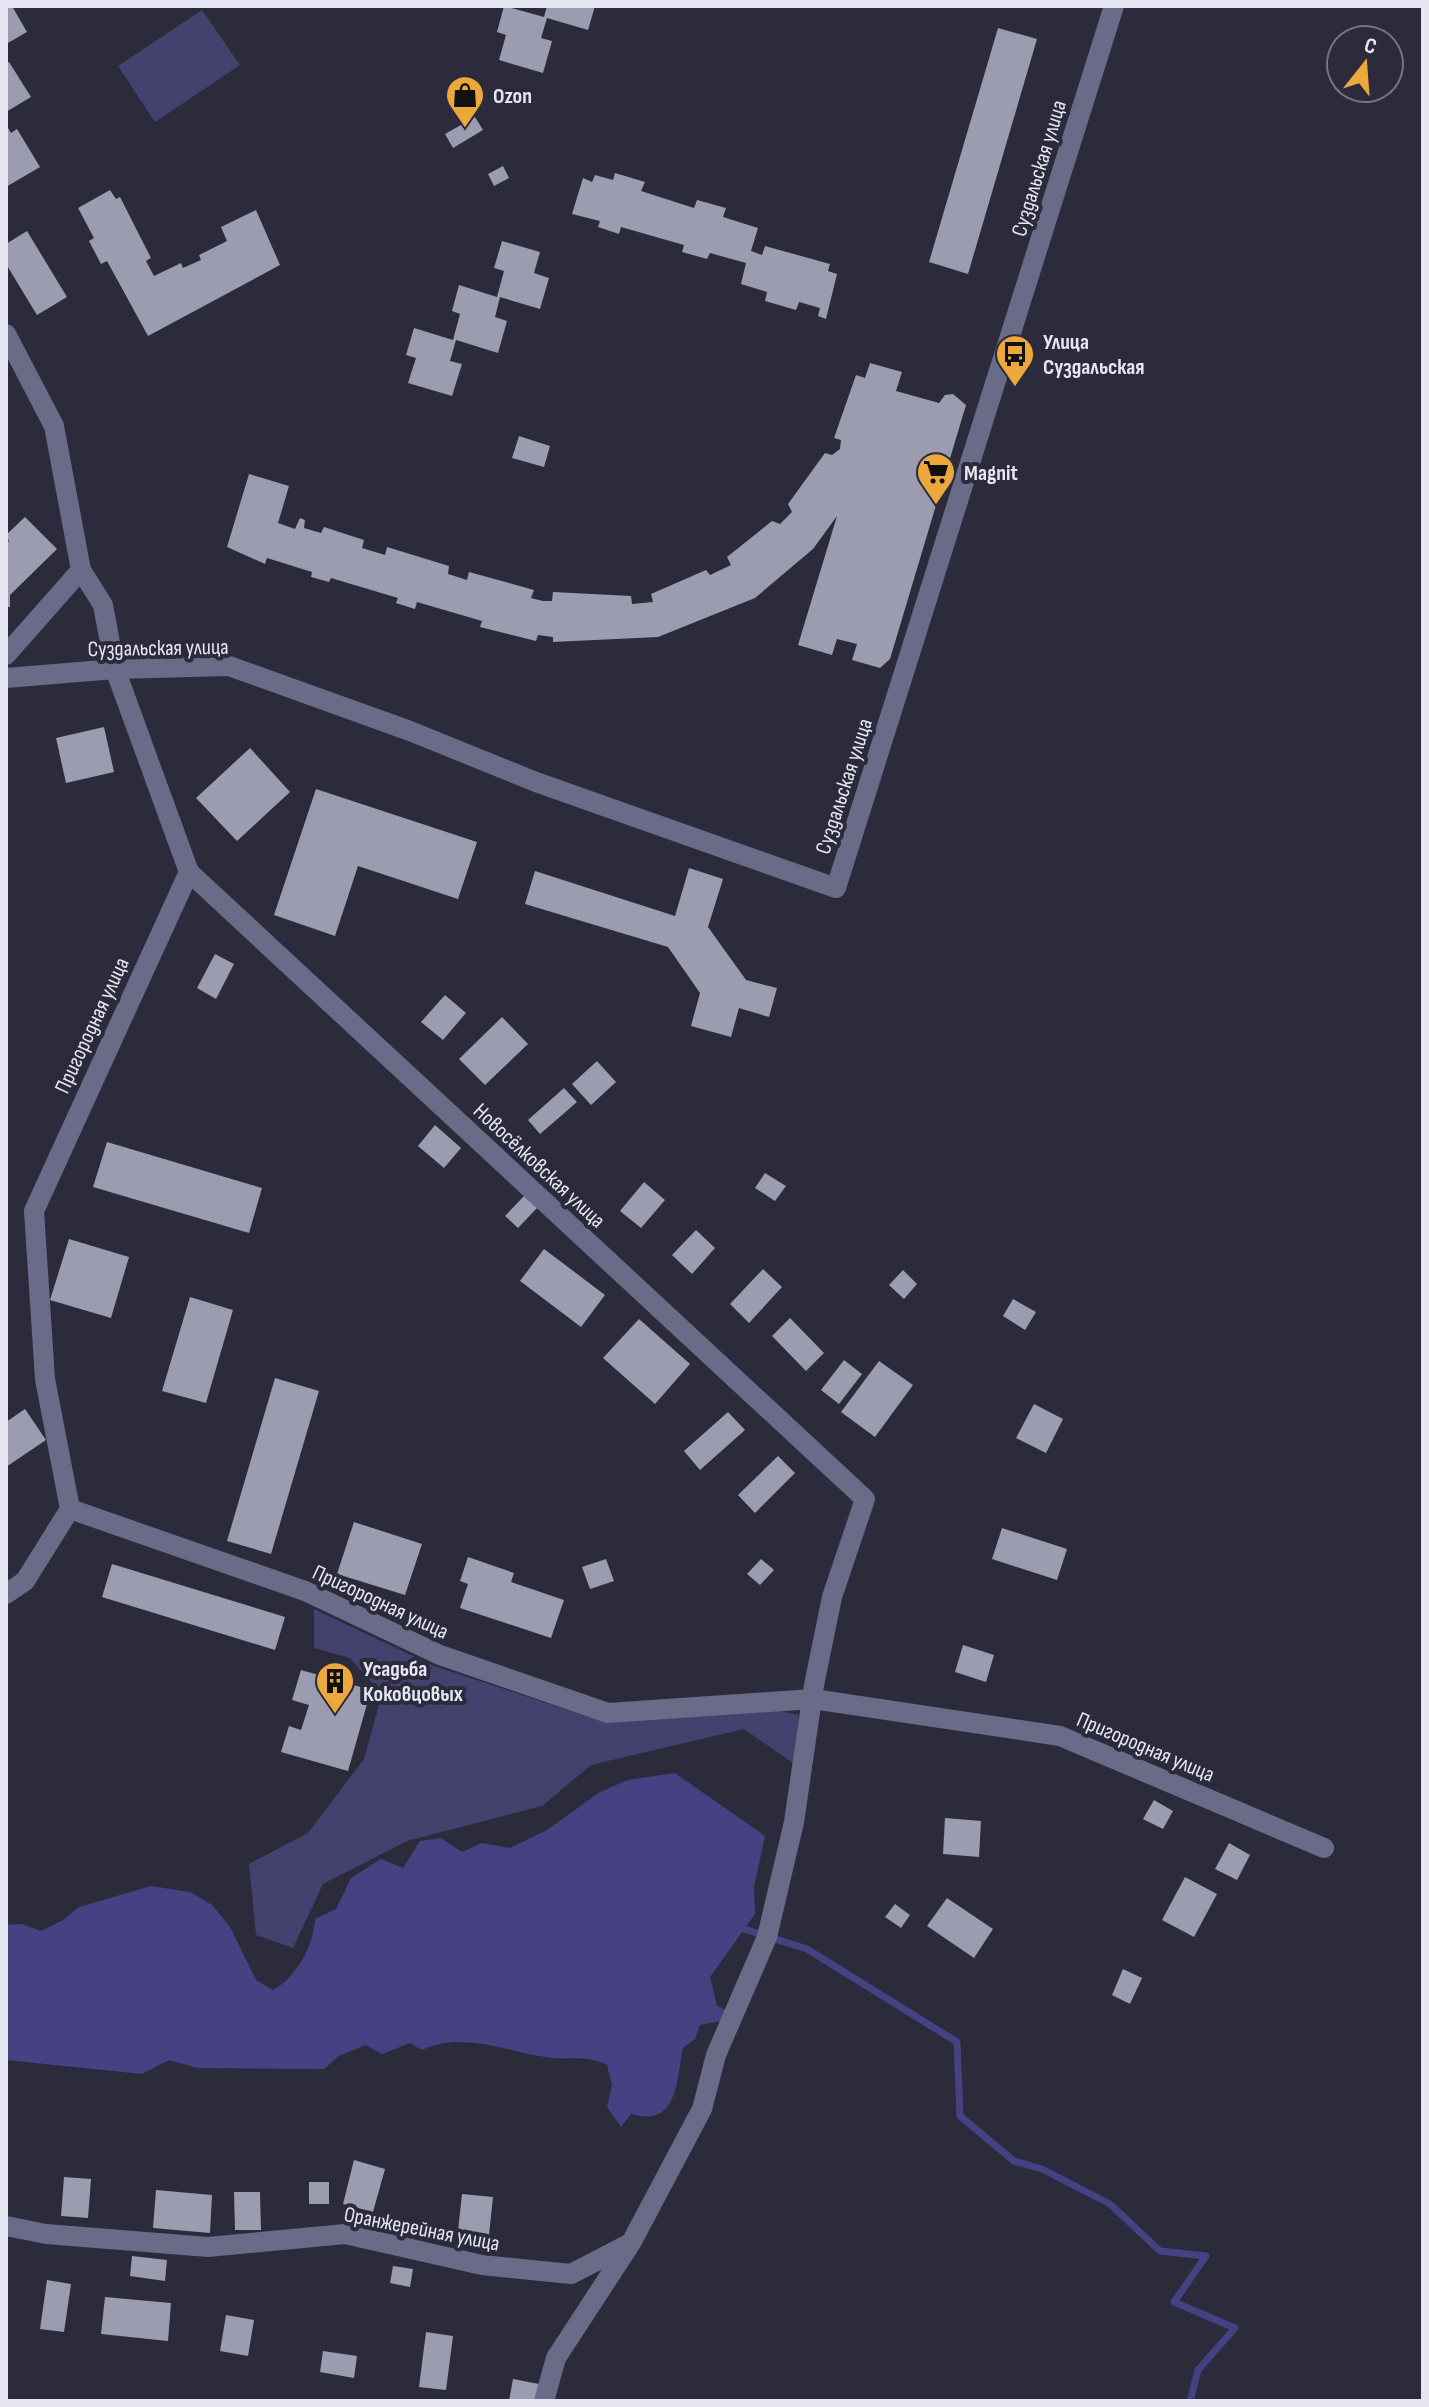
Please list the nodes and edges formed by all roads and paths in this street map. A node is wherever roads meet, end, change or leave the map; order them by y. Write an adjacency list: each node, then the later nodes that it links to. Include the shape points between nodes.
1 (1114, 6): 5 (street, Суздальская улица, via 836,888 229,666)
2 (6, 334): 3 (street, via 54,426)
3 (81, 570): 4 (street); 5 (street, Новосёлковская улица, via 103,605)
4 (6, 655)
5 (115, 669): 6 (street, Суздальская улица); 7 (street, Новосёлковская улица)
6 (6, 678)
7 (189, 872): 8 (street, Пригородная улица, via 34,1211 45,1379); 10 (street, Новосёлковская улица, via 865,1499 832,1597)
8 (70, 1509): 9 (street, via 25,1581); 10 (street, Пригородная улица, via 305,1591 440,1655 608,1713)
9 (6, 1594)
10 (813, 1699): 11 (street, Пригородная улица, via 1060,1736); 13 (street, via 794,1822 767,1937 716,2055 702,2109)
11 (1324, 1848)
12 (8, 2233): 13 (street, Оранжерейная улица, via 208,2247 345,2234 482,2265 571,2274)
13 (631, 2243): 14 (street, via 556,2358)
14 (544, 2401)

